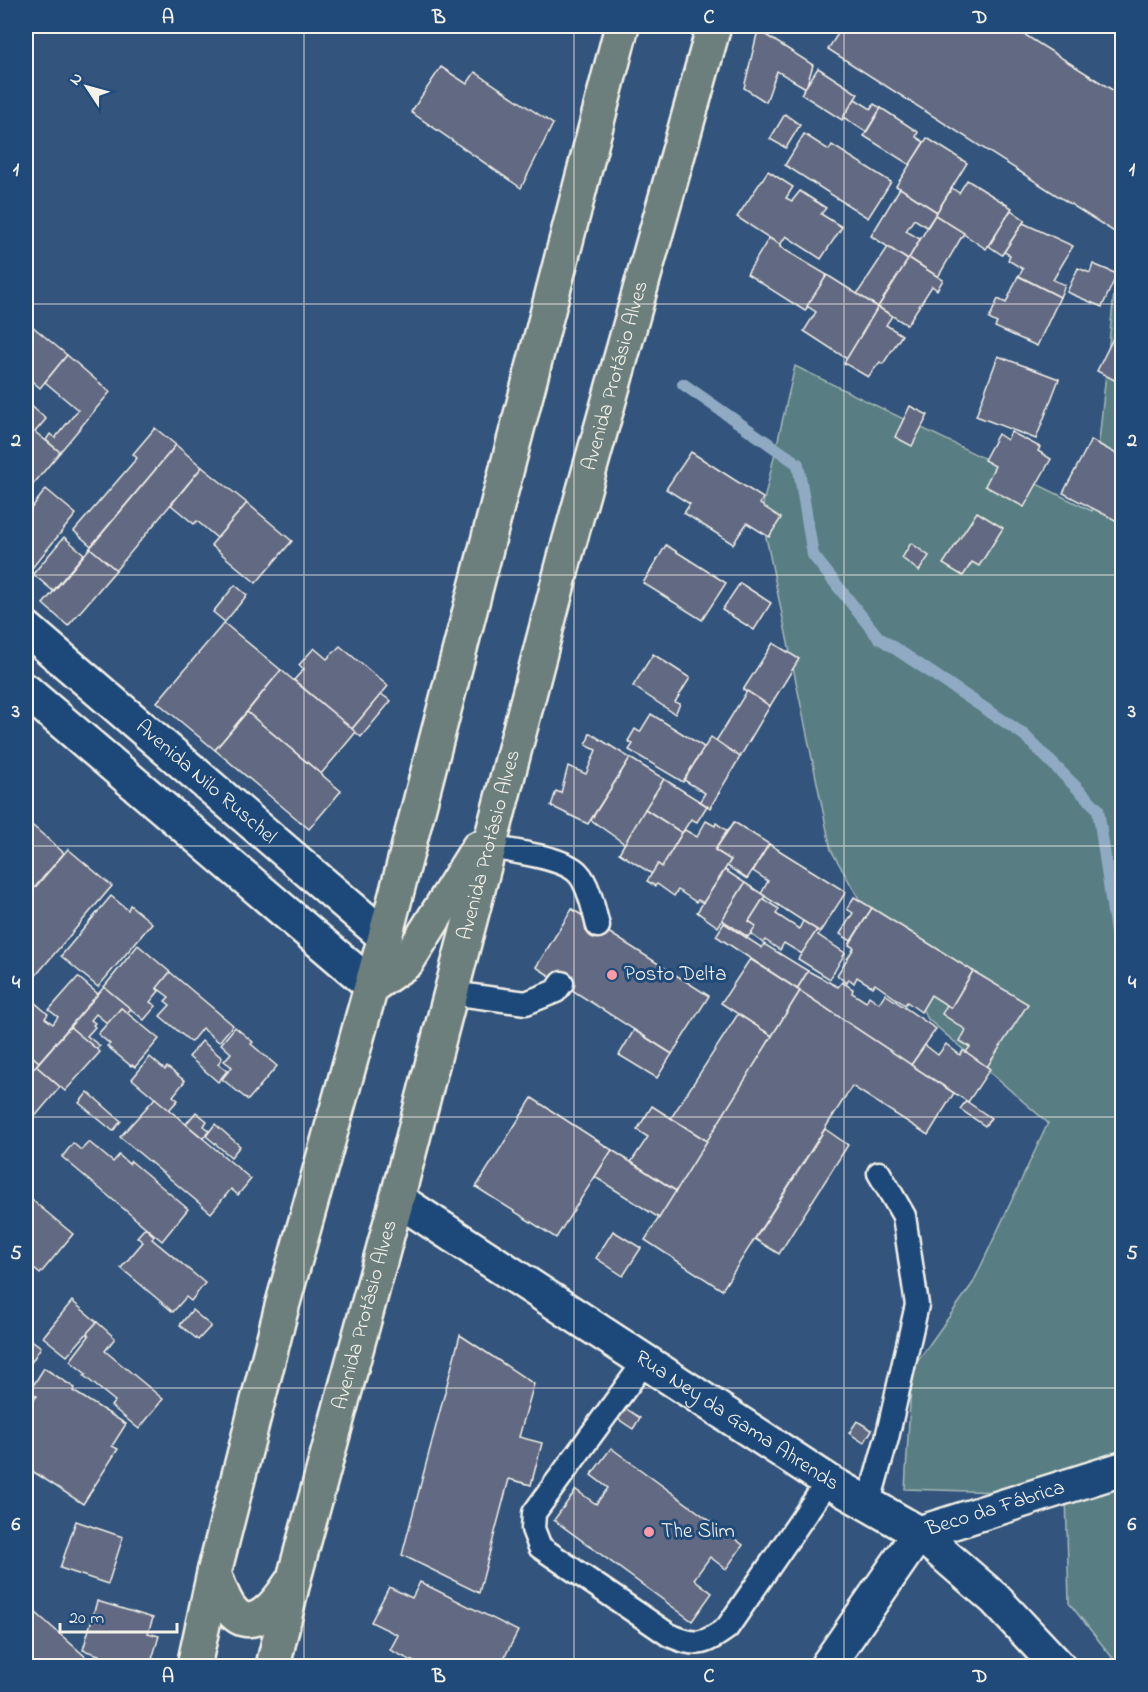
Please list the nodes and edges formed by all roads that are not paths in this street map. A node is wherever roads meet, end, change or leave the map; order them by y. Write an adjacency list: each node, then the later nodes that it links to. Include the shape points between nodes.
1 (622, 26): 7 (main road)
2 (714, 26): 5 (main road, Avenida Protásio Alves, via 564,561)
3 (27, 634): 7 (street, Avenida Nilo Ruschel)
4 (26, 692): 9 (street)
5 (493, 833): 6 (lane, via 563,863 579,874); 9 (main road, via 407,962); 10 (main road, Avenida Protásio Alves)
6 (598, 926)
7 (386, 937): 9 (main road)
8 (561, 983): 10 (lane, via 556,991 526,1003)
9 (372, 986): 18 (main road, via 281,1310)
10 (451, 993): 12 (main road, Avenida Protásio Alves)
11 (879, 1173): 16 (lane, via 904,1216 917,1305)
12 (397, 1199): 13 (street, Rua Ney da Gama Ahrends); 19 (main road, Avenida Protásio Alves)
13 (646, 1360): 15 (street, Rua Ney da Gama Ahrends); 15 (lane, via 534,1512 533,1529 540,1547 669,1635 690,1644 710,1640 727,1628)
14 (1122, 1469): 17 (street, Beco da Fábrica)
15 (828, 1481): 16 (street, Rua Ney da Gama Ahrends)
16 (868, 1505): 17 (street, Rua Ney da Gama Ahrends)
17 (919, 1533): 22 (street, Beco da Fábrica); 23 (street, Rua Ney da Gama Ahrends, via 995,1599)
18 (214, 1573): 19 (main road, via 233,1612 245,1619 268,1612); 20 (main road)
19 (294, 1578): 21 (main road, Avenida Protásio Alves)
20 (194, 1666)
21 (273, 1666)
22 (827, 1666)
23 (1058, 1666)

